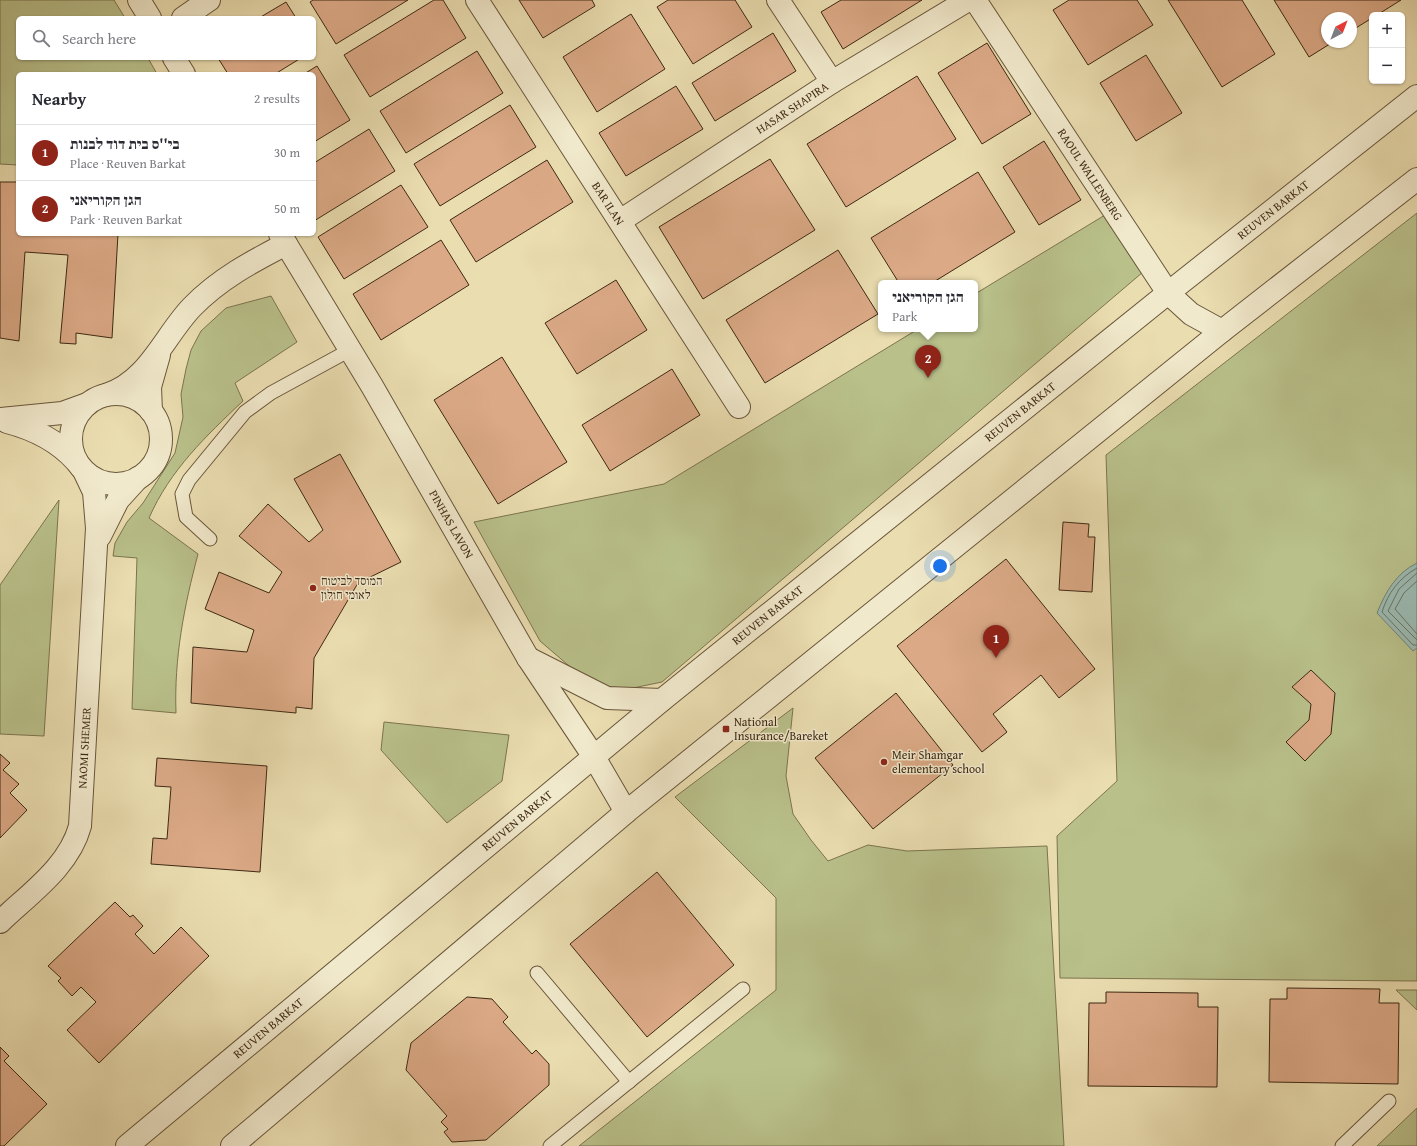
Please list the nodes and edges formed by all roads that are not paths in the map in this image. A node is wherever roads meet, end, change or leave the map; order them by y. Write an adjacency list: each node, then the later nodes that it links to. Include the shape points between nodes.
1 (139, 0): 7 (street)
2 (209, 0): 8 (street)
3 (477, 0): 14 (street, BAR ILAN)
4 (778, 0): 11 (street)
5 (968, 0): 11 (street, HASAR SHAPIRA)
6 (975, 0): 16 (street, RAOUL WALLENBERG)
7 (149, 16)
8 (186, 16)
9 (175, 60): 10 (street)
10 (183, 72)
11 (832, 82): 14 (street, HASAR SHAPIRA)
12 (1417, 96): 16 (street, REUVEN BARKAT)
13 (1417, 180): 17 (street)
14 (620, 221): 21 (street, BAR ILAN)
15 (283, 239): 18 (street, via 203,296 181,320); 19 (street, PINHAS LAVON)
16 (1168, 293): 17 (street, RAOUL WALLENBERG, via 1191,314); 29 (street, REUVEN BARKAT)
17 (1222, 331): 31 (street)
18 (161, 350): 20 (street, via 126,386); 22 (street, via 150,387)
19 (350, 350): 26 (lane, via 271,394 245,412 189,480 182,494 186,516); 28 (street, PINHAS LAVON)
20 (93, 400): 22 (street, via 113,394 127,395 140,401); 23 (street, via 62,413); 24 (street, via 77,415 72,428 70,441)
21 (739, 406)
22 (151, 411): 25 (street, via 160,430 159,450 149,470)
23 (0, 419): 24 (street, via 45,436 60,445)
24 (81, 467): 25 (street, via 98,480 111,484 125,483); 27 (street, NAOMI SHEMER, via 92,485 96,499)
25 (138, 478): 27 (street, NAOMI SHEMER, via 118,500)
26 (210, 539)
27 (97, 543): 32 (street, NAOMI SHEMER, via 80,826 68,853 54,870)
28 (528, 658): 29 (street, via 607,698); 30 (street, PINHAS LAVON)
29 (662, 700): 30 (street, REUVEN BARKAT)
30 (594, 757): 31 (street, PINHAS LAVON); 37 (street, REUVEN BARKAT)
31 (626, 812): 38 (street)
32 (0, 922)
33 (537, 973): 35 (lane)
34 (743, 989): 35 (lane)
35 (629, 1082): 39 (lane)
36 (1389, 1100): 40 (lane)
37 (127, 1146)
38 (232, 1146)
39 (550, 1146)
40 (1342, 1146)

